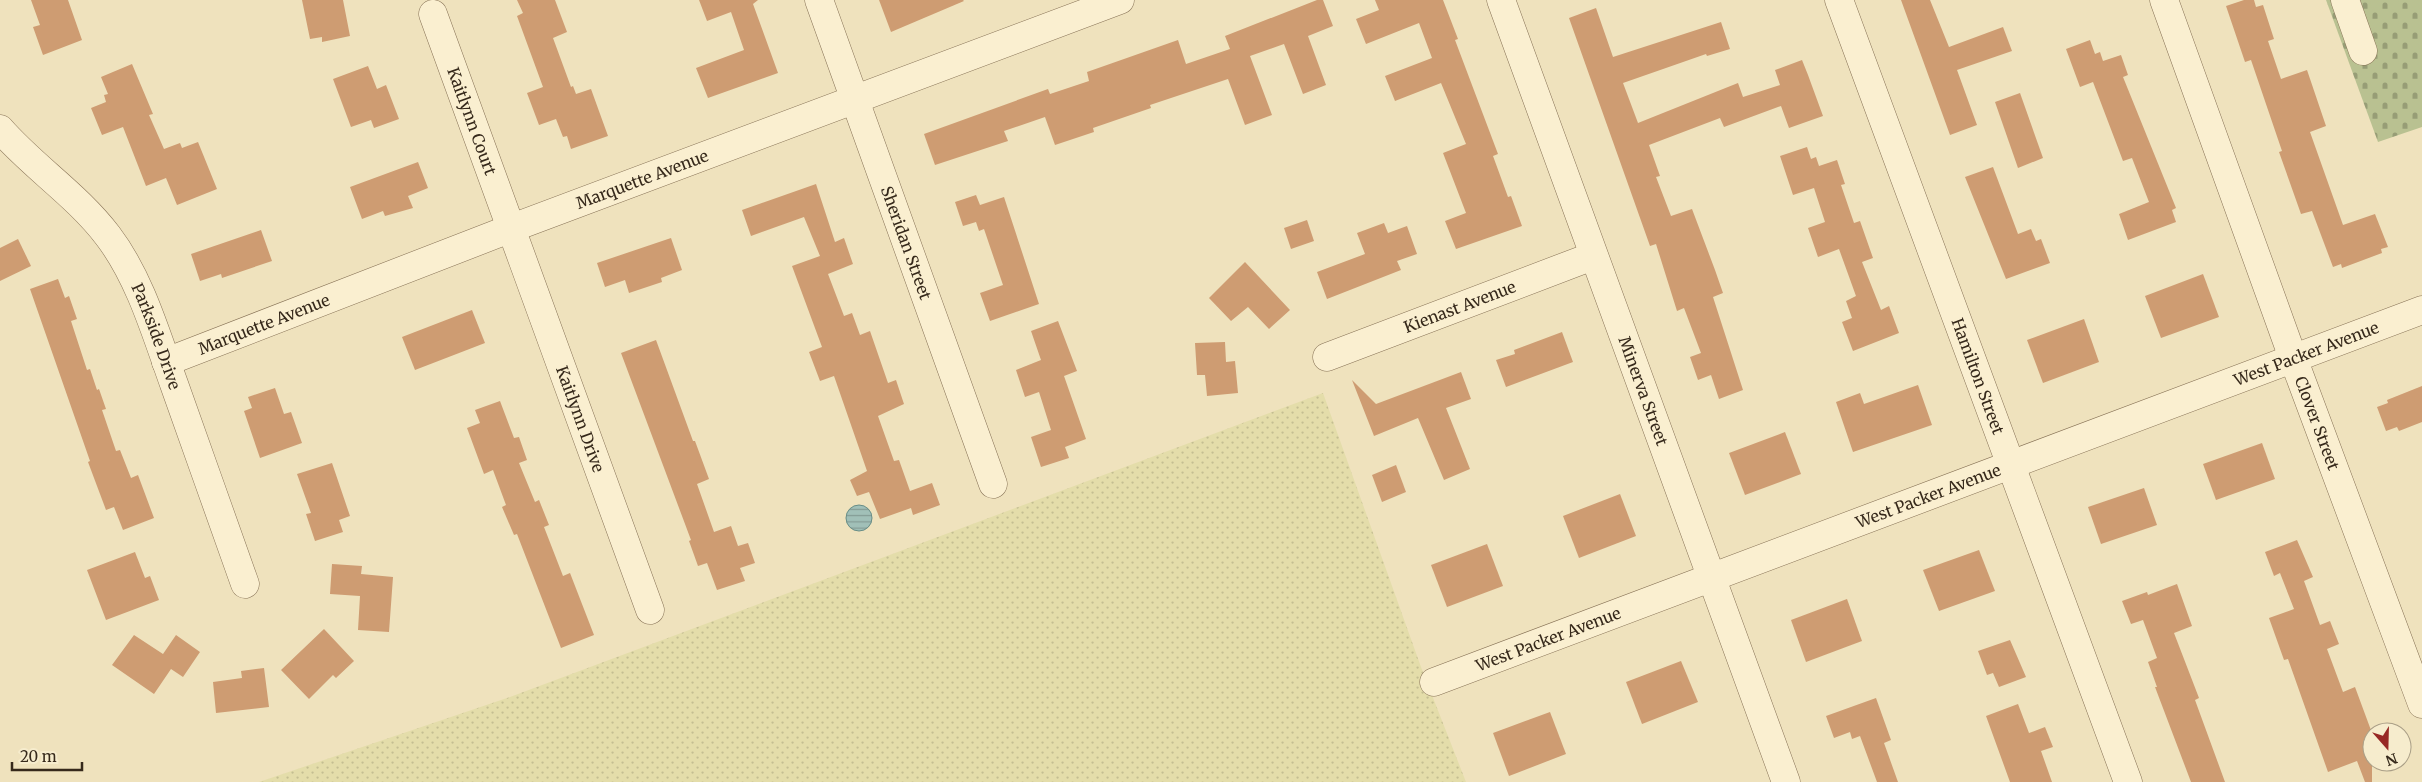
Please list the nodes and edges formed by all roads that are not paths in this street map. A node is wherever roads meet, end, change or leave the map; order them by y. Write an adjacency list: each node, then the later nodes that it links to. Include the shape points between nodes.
1 (819, 0): 9 (street, Sheridan Street)
2 (1120, 0): 9 (street, Marquette Avenue)
3 (1501, 0): 12 (street, Minerva Street)
4 (1839, 0): 17 (street, Hamilton Street)
5 (2164, 0): 15 (street, Clover Street)
6 (2345, 0): 8 (street)
7 (433, 14): 11 (street, Kaitlynn Court)
8 (2363, 51)
9 (855, 100): 11 (street, Marquette Avenue); 18 (street, Sheridan Street)
10 (0, 129): 16 (street, Parkside Drive, via 71,195 108,236 136,284)
11 (512, 228): 16 (street, Marquette Avenue); 21 (street, Kaitlynn Drive)
12 (1593, 256): 14 (street, Kienast Avenue); 19 (street, Minerva Street)
13 (2422, 310): 15 (street, West Packer Avenue)
14 (1327, 357)
15 (2293, 358): 17 (street, West Packer Avenue); 23 (street, Clover Street)
16 (166, 362): 20 (street, Parkside Drive)
17 (2010, 465): 19 (street, West Packer Avenue); 25 (street, Hamilton Street)
18 (994, 484)
19 (1710, 577): 22 (street, West Packer Avenue); 24 (street, Minerva Street)
20 (245, 584)
21 (650, 610)
22 (1434, 682)
23 (2422, 704)
24 (1786, 782)
25 (2128, 782)

